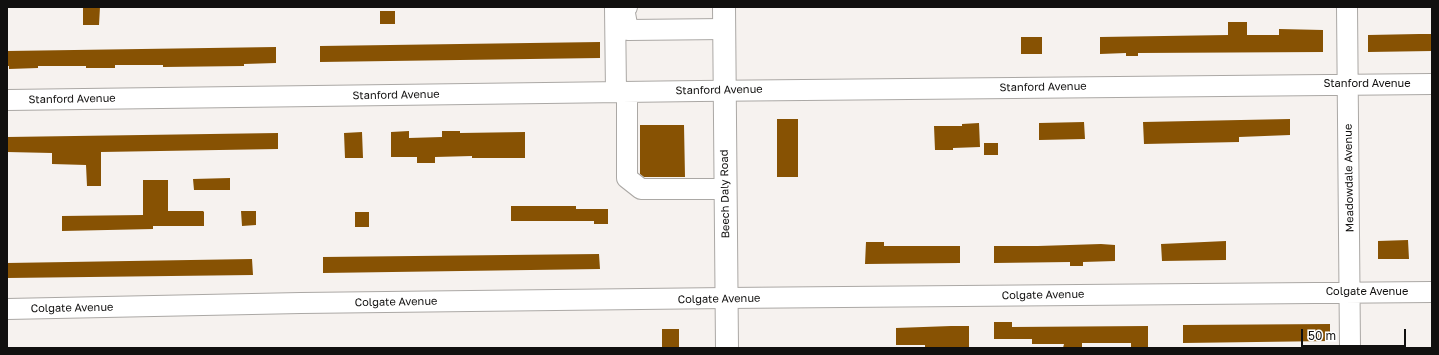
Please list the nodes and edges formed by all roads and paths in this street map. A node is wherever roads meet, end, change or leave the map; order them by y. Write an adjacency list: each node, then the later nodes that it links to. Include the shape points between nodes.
1 (615, 7): 9 (street)
2 (627, 7): 5 (street, via 624,8 628,30)
3 (724, 7): 5 (main road, Beech Daly Road)
4 (1347, 7): 6 (street, Meadowdale Avenue)
5 (724, 29): 8 (main road, Beech Daly Road)
6 (1348, 84): 7 (street, Stanford Avenue); 8 (street, Stanford Avenue); 12 (street, Meadowdale Avenue)
7 (1432, 84)
8 (724, 90): 9 (street, Stanford Avenue); 11 (main road, Beech Daly Road)
9 (621, 92): 10 (street, Stanford Avenue); 11 (street, via 627,178 641,189)
10 (7, 100)
11 (725, 189): 14 (main road, Beech Daly Road)
12 (1350, 292): 13 (street, Colgate Avenue); 14 (street, Colgate Avenue); 17 (street, Meadowdale Avenue)
13 (1432, 292)
14 (726, 298): 15 (street, Colgate Avenue); 16 (main road, Beech Daly Road)
15 (7, 309)
16 (727, 348)
17 (1350, 348)

